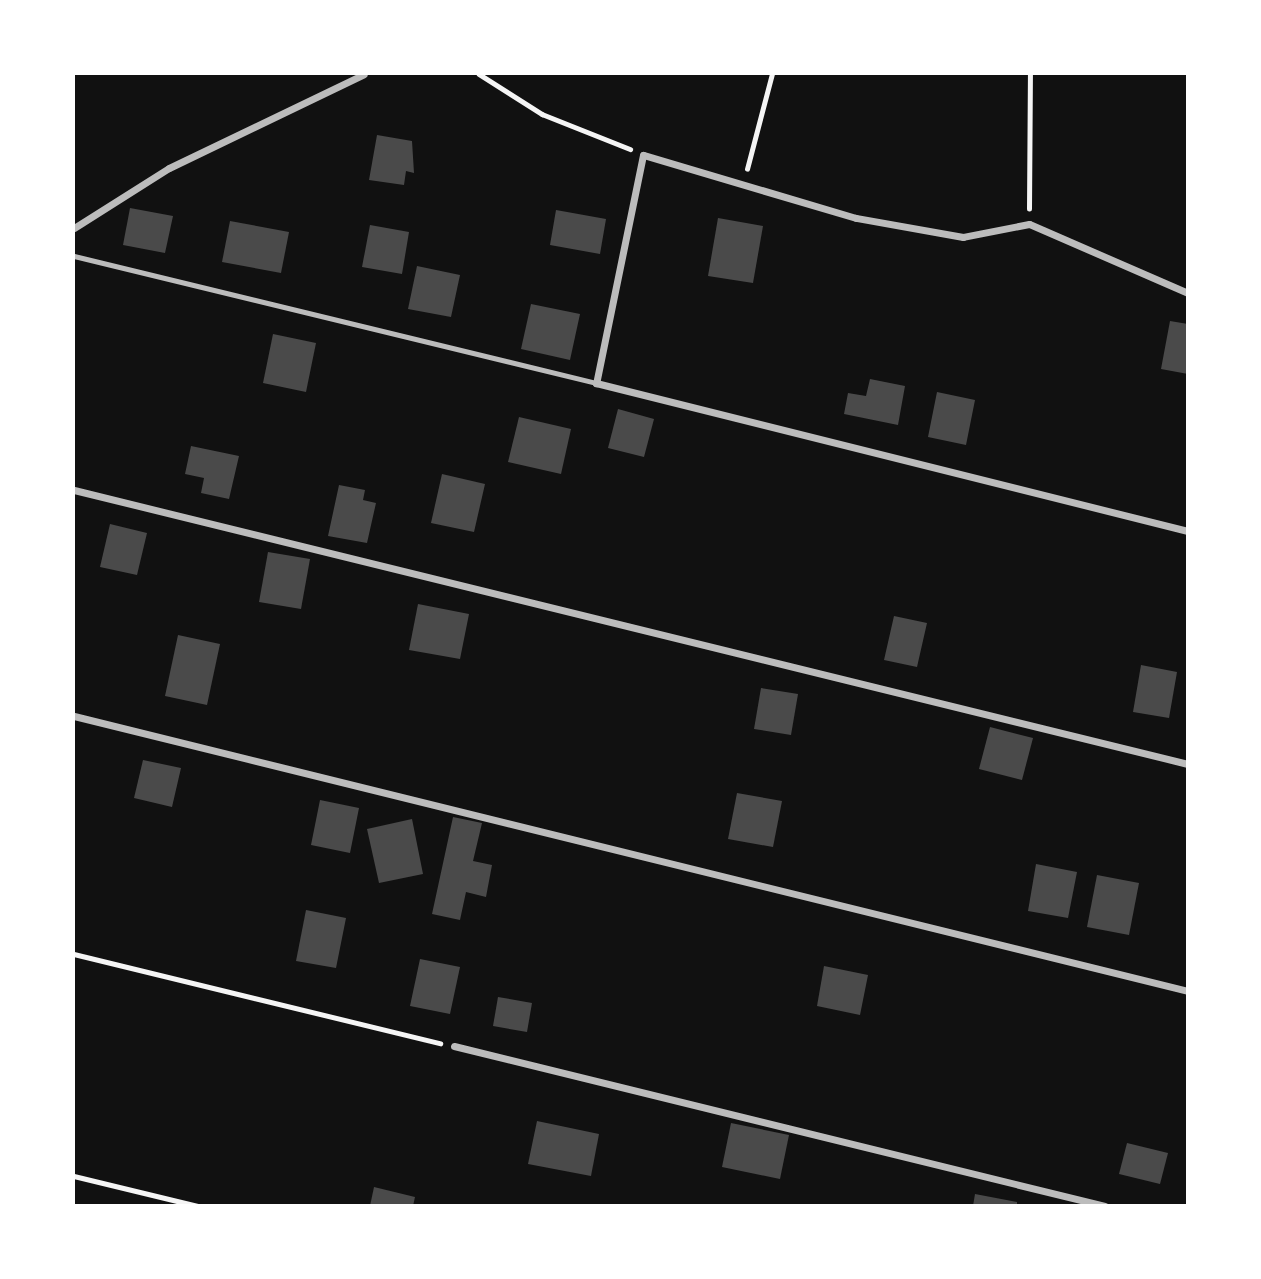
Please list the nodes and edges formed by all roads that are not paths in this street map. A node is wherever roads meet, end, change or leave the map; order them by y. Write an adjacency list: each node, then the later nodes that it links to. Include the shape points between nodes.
1 (364, 74): 2 (street, via 169,168)
2 (74, 228)
3 (74, 256): 5 (lane)
4 (1188, 293): 5 (street, via 1029,224 963,237 856,218 643,155)
5 (596, 383): 7 (street)
6 (74, 490): 9 (street)
7 (1188, 531)
8 (74, 716): 10 (street)
9 (1188, 764)
10 (1188, 991)
11 (454, 1046): 12 (street)
12 (1105, 1206)

